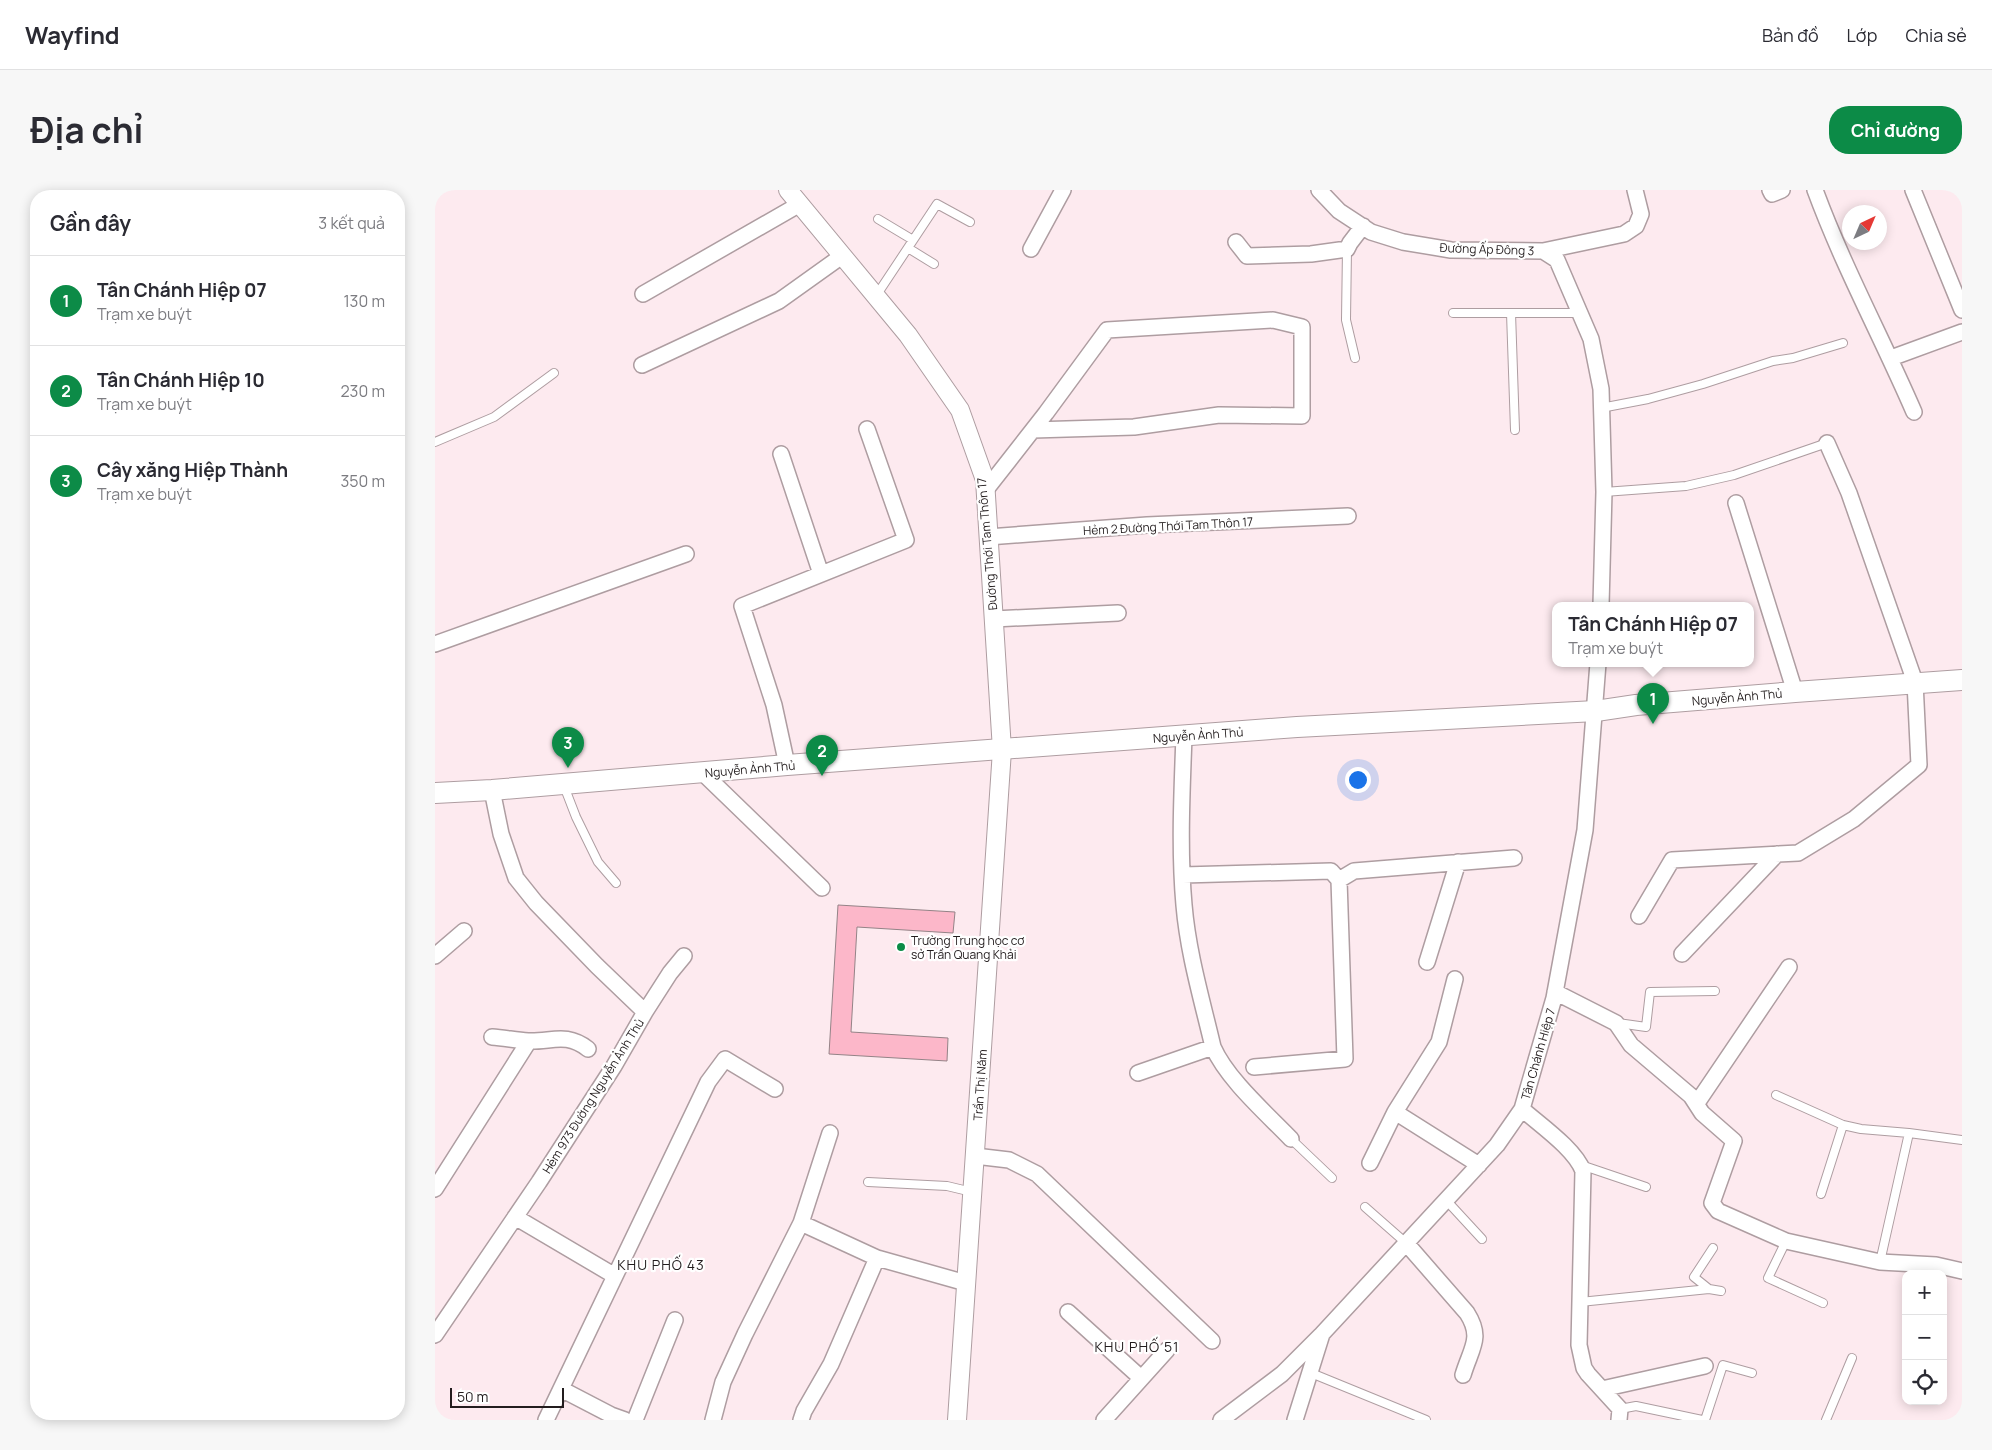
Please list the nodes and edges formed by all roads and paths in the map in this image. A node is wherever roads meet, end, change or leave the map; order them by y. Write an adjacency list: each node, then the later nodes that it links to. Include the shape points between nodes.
1 (788, 190): 9 (street, Đường Thới Tam Thôn 17)
2 (1063, 190): 16 (street)
3 (1319, 190): 12 (street, Đường Ấp Đông 3, via 1339,211)
4 (1635, 190): 18 (street, via 1641,214 1635,226 1625,234)
5 (1770, 190): 6 (street, via 1772,194)
6 (1782, 190)
7 (1815, 190): 30 (street, via 1830,230)
8 (1913, 190): 23 (street)
9 (800, 204): 19 (street, Đường Thới Tam Thôn 17); 21 (street)
10 (878, 219): 13 (lane)
11 (970, 222): 13 (lane, via 937,204)
12 (1363, 226): 17 (street); 18 (street, Đường Ấp Đông 3, via 1371,232 1403,242 1451,250)
13 (913, 240): 15 (lane)
14 (1236, 242): 17 (street, via 1247,256)
15 (908, 248): 20 (lane); 22 (lane)
16 (1031, 249)
17 (1347, 249): 29 (lane, via 1346,320)
18 (1543, 252): 26 (street, Đường Ấp Đông 3, via 1557,260)
19 (842, 256): 22 (street, Đường Thới Tam Thôn 17); 31 (street, via 779,301)
20 (934, 264)
21 (643, 294)
22 (876, 296): 41 (street, Đường Thới Tam Thôn 17, via 960,410 985,480)
23 (1962, 310)
24 (1453, 313): 25 (lane)
25 (1511, 314): 26 (lane); 37 (lane)
26 (1580, 314): 33 (street, Đường Ấp Đông 3, via 1591,339 1601,389)
27 (1962, 332): 30 (street)
28 (1843, 343): 33 (lane, via 1648,399)
29 (1355, 358)
30 (1891, 358): 34 (street)
31 (642, 365)
32 (555, 373): 38 (lane, via 494,417)
33 (1601, 408): 42 (street, Đường Ấp Đông 3)
34 (1913, 412)
35 (867, 429): 47 (street, via 906,540)
36 (1033, 430): 36 (street, via 1107,330 1273,320 1301,327 1302,416 1219,415 1134,427); 41 (street)
37 (1515, 430)
38 (435, 442)
39 (1827, 443): 42 (lane, via 1734,475 1686,486); 54 (street, via 1849,494)
40 (781, 454): 47 (street)
41 (985, 491): 45 (street, Đường Thới Tam Thôn 17)
42 (1604, 492): 48 (street, Đường Ấp Đông 3)
43 (1737, 503): 55 (street)
44 (1348, 516): 45 (street, Hẻm 2 Đường Thới Tam Thôn 17, via 1147,525)
45 (988, 537): 50 (street, Đường Thới Tam Thôn 17)
46 (686, 554): 51 (street)
47 (821, 574): 59 (street, via 742,606 774,705)
48 (1601, 602)
49 (1118, 613): 50 (street)
50 (994, 619): 58 (street, Đường Thới Tam Thôn 17)
51 (435, 644)
52 (1598, 667): 56 (street)
53 (1962, 680): 54 (main road, Nguyễn Ảnh Thủ)
54 (1915, 682): 55 (main road, Nguyễn Ảnh Thủ); 64 (street, via 1919,765 1854,819 1798,853)
55 (1795, 692): 56 (main road, Nguyễn Ảnh Thủ)
56 (1596, 711): 57 (main road, Nguyễn Ảnh Thủ); 80 (street, Tân Chánh Hiệp 7, via 1585,830)
57 (1184, 736): 58 (main road, Nguyễn Ảnh Thủ); 67 (street)
58 (1002, 750): 59 (main road, Nguyễn Ảnh Thủ); 99 (street, Trần Thị Năm)
59 (787, 765): 60 (main road, Nguyễn Ảnh Thủ)
60 (703, 773): 61 (main road, Nguyễn Ảnh Thủ); 70 (street)
61 (563, 784): 62 (main road, Nguyễn Ảnh Thủ); 69 (lane, via 599,862)
62 (492, 790): 63 (main road, Nguyễn Ảnh Thủ); 81 (street, Hẻm 973 Đường Nguyễn Ảnh Thủ, via 501,834 516,878 536,903)
63 (435, 793)
64 (1777, 854): 71 (street, via 1672,860); 73 (street)
65 (1514, 858): 66 (street)
66 (1459, 862): 68 (street, via 1354,871); 76 (street)
67 (1183, 875): 68 (street, via 1331,871); 85 (street, via 1192,963)
68 (1339, 880): 87 (street, via 1345,1059)
69 (617, 883)
70 (822, 888)
71 (1639, 916)
72 (464, 931): 74 (street)
73 (1682, 954)
74 (435, 956)
75 (684, 956): 81 (street)
76 (1427, 962)
77 (1789, 967): 91 (street)
78 (1455, 979): 93 (street, via 1439,1042)
79 (1715, 991): 82 (lane, via 1650,992 1646,1027)
80 (1555, 992): 82 (street); 92 (street, Tân Chánh Hiệp 7)
81 (645, 1012): 111 (street, Hẻm 973 Đường Nguyễn Ảnh Thủ, via 614,1066)
82 (1616, 1023): 91 (street, via 1631,1045)
83 (492, 1037): 84 (street)
84 (529, 1041): 86 (street, via 566,1038); 106 (street)
85 (1213, 1047): 88 (street); 97 (street, via 1229,1073)
86 (588, 1050)
87 (1254, 1067)
88 (1138, 1073)
89 (775, 1089): 120 (street, via 725,1059 708,1082)
90 (1776, 1095): 94 (lane)
91 (1697, 1103): 114 (street, via 1702,1113 1734,1142 1712,1203 1714,1207)
92 (1522, 1109): 101 (street); 102 (street, Tân Chánh Hiệp 7, via 1564,1146)
93 (1395, 1112): 100 (street); 101 (street)
94 (1843, 1125): 96 (lane); 108 (lane)
95 (830, 1133): 112 (street)
96 (1909, 1133): 98 (lane); 118 (lane)
97 (1291, 1139): 103 (lane)
98 (1962, 1140)
99 (975, 1156): 107 (street, Trần Thị Năm); 130 (street, via 1009,1160 1037,1174)
100 (1370, 1162)
101 (1479, 1165): 109 (street)
102 (1581, 1166): 105 (lane); 124 (street, via 1584,1179)
103 (1332, 1178)
104 (868, 1182): 107 (lane, via 947,1186)
105 (1646, 1187)
106 (435, 1188)
107 (972, 1192): 121 (street, Trần Thị Năm)
108 (1821, 1194)
109 (1446, 1200): 113 (lane); 115 (street)
110 (1365, 1207): 115 (lane)
111 (515, 1217): 120 (street); 129 (street, Hẻm 973 Đường Nguyễn Ảnh Thủ)
112 (801, 1223): 117 (street); 144 (street, via 723,1382)
113 (1482, 1239)
114 (1786, 1241): 118 (street); 125 (lane, via 1768,1278)
115 (1406, 1243): 128 (street); 136 (street, via 1474,1324 1476,1336)
116 (1713, 1248): 122 (lane, via 1694,1277)
117 (877, 1258): 121 (street); 145 (street, via 831,1364)
118 (1880, 1262): 119 (street, via 1936,1265)
119 (1962, 1271)
120 (615, 1276): 138 (street)
121 (966, 1283): 146 (street, Trần Thị Năm)
122 (1709, 1290): 123 (lane); 124 (lane)
123 (1721, 1291)
124 (1580, 1302): 139 (street, via 1579,1345 1584,1368)
125 (1823, 1303)
126 (1068, 1312): 137 (street)
127 (675, 1320): 143 (street)
128 (1322, 1334): 134 (street); 148 (street, via 1282,1374)
129 (435, 1335)
130 (1212, 1341)
131 (1167, 1350): 137 (street)
132 (1852, 1358): 152 (lane)
133 (1705, 1366): 139 (street)
134 (1311, 1373): 149 (street); 150 (lane)
135 (1752, 1373): 151 (lane, via 1723,1365)
136 (1463, 1374)
137 (1141, 1378): 147 (street)
138 (561, 1389): 141 (street); 142 (street)
139 (1602, 1389): 140 (street)
140 (1619, 1415): 151 (lane, via 1636,1406)
141 (546, 1420)
142 (625, 1420)
143 (635, 1420)
144 (713, 1420)
145 (801, 1420)
146 (957, 1420)
147 (1104, 1420)
148 (1221, 1420)
149 (1295, 1420)
150 (1427, 1420)
151 (1703, 1420)
152 (1826, 1420)

